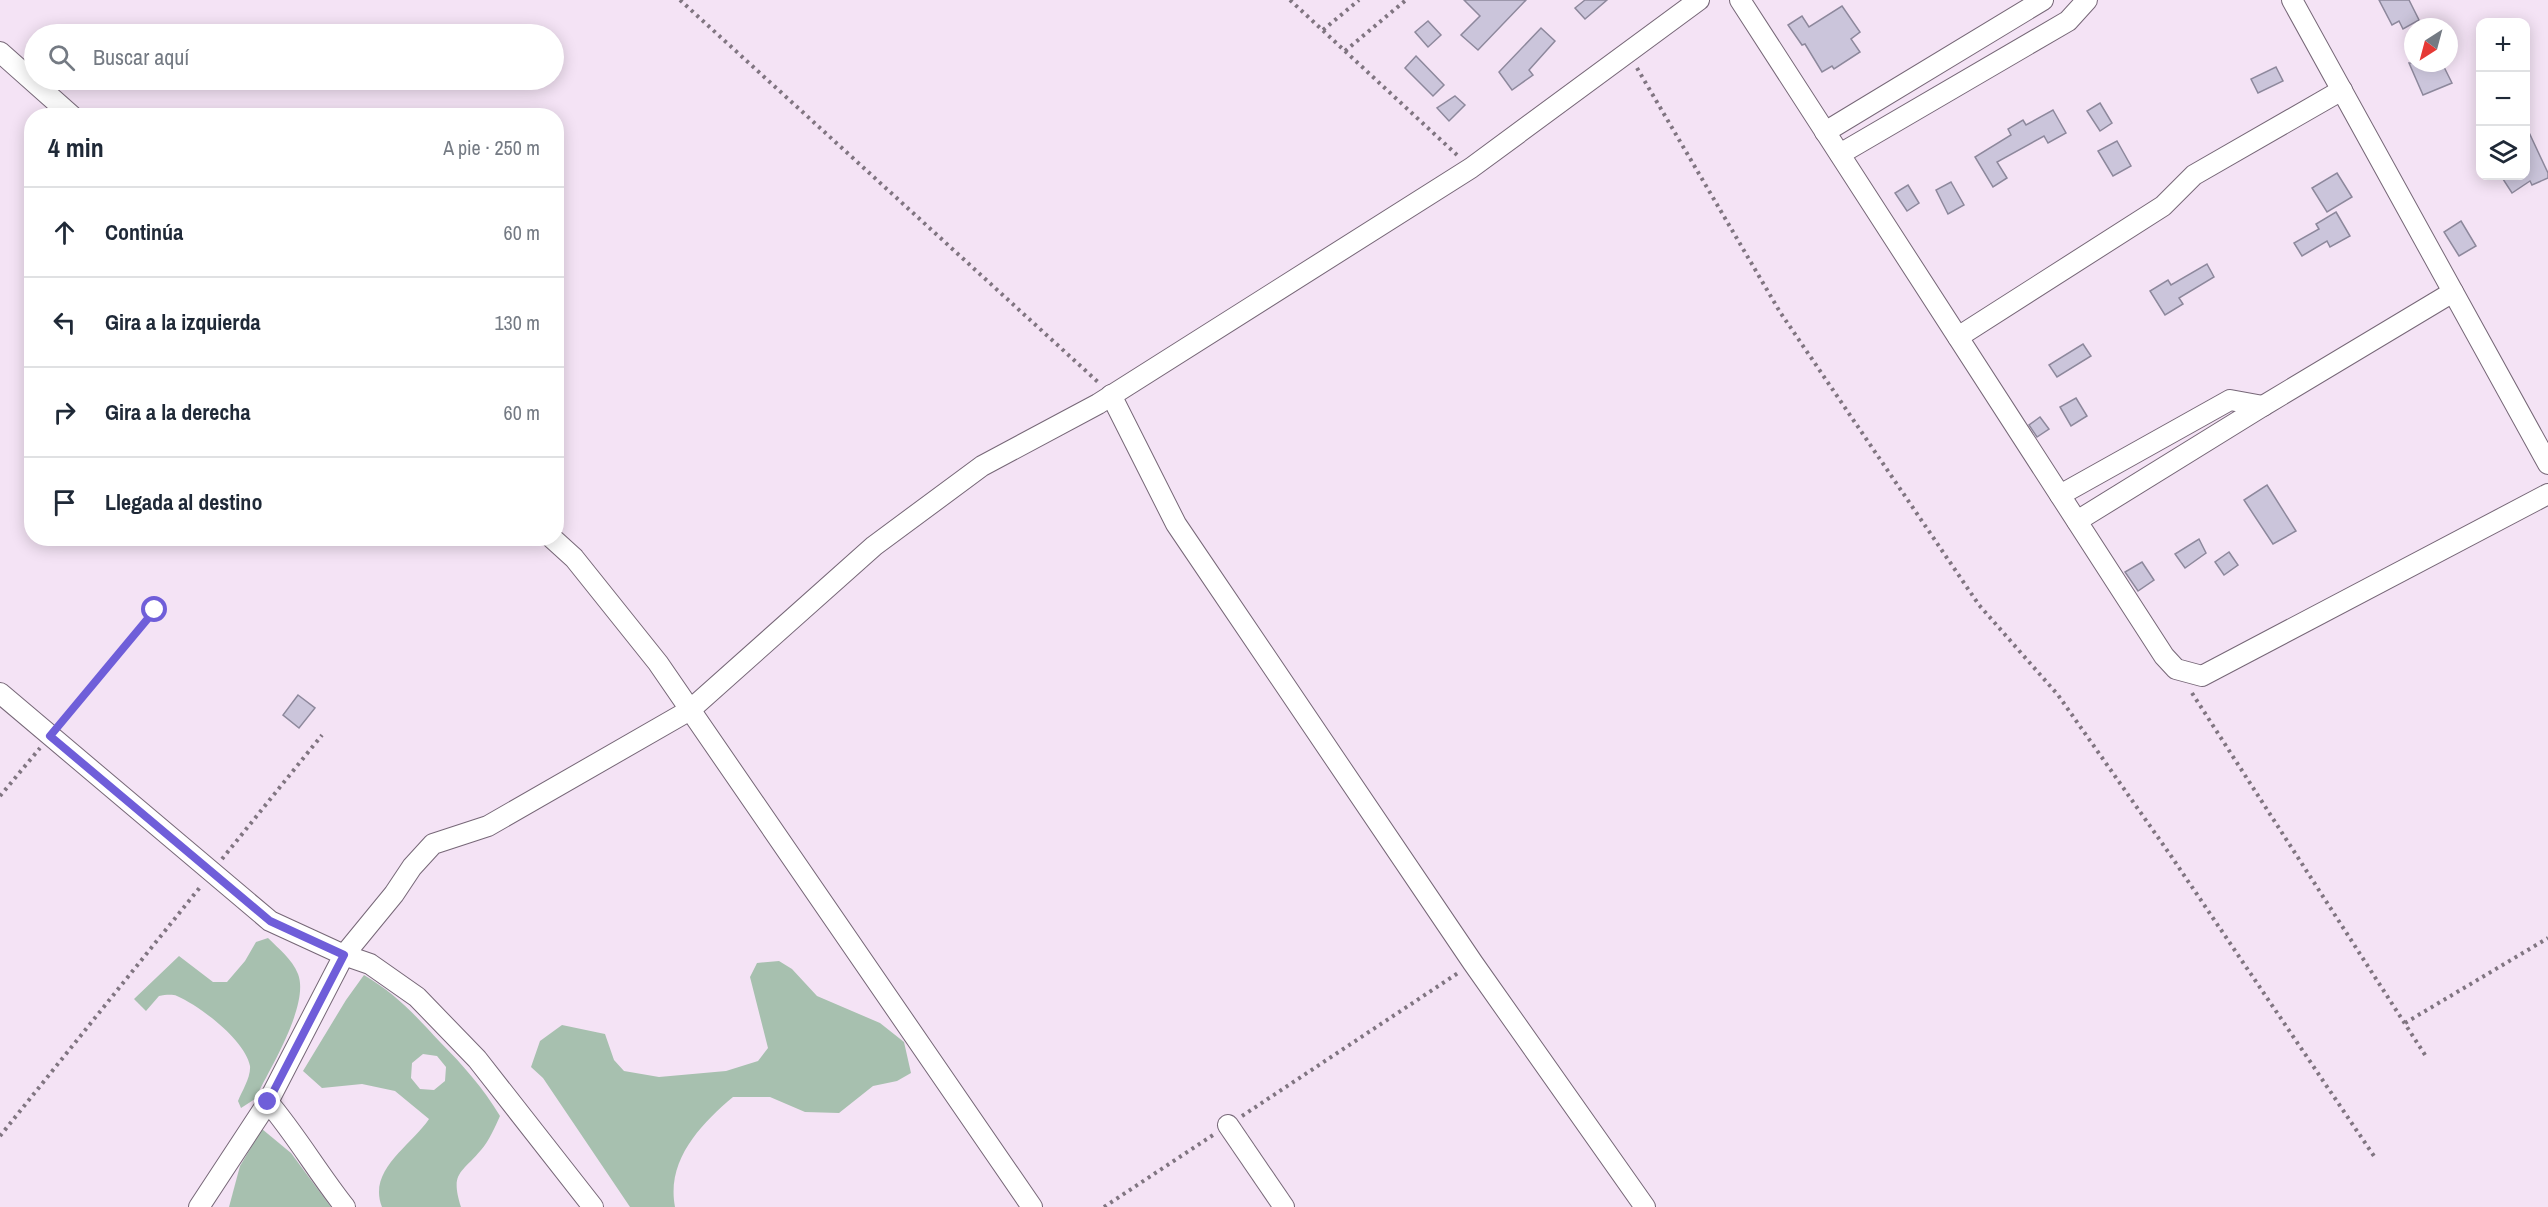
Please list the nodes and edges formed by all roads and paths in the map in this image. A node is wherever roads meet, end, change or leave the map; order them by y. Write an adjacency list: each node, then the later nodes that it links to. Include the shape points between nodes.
1 (680, 0): 23 (path)
2 (1290, 0): 10 (path)
3 (1359, 0): 10 (path)
4 (1406, 0): 11 (path)
5 (1699, 0): 13 (street)
6 (1740, 0): 18 (street)
7 (2043, 0): 18 (street)
8 (2087, 0): 19 (street, via 2068,21)
9 (2292, 0): 16 (street)
10 (1322, 30): 11 (path)
11 (1345, 51): 20 (path)
12 (0, 52): 14 (street)
13 (1628, 52): 20 (street); 46 (path, via 1780,312 1979,605 2058,695 2169,852)
14 (24, 73)
15 (43, 90): 17 (street)
16 (2342, 90): 21 (street); 22 (street, via 2194,175 2163,206)
17 (63, 108)
18 (1825, 132): 19 (street)
19 (1840, 154): 22 (street)
20 (1471, 168): 23 (street)
21 (2453, 292): 24 (street); 25 (street)
22 (1958, 337): 26 (street)
23 (1112, 395): 33 (street, via 982,466 874,546); 40 (street, via 1176,524)
24 (2263, 406): 26 (street, via 2230,400); 28 (street)
25 (2548, 464)
26 (2060, 495): 28 (street)
27 (2548, 495): 31 (street, via 2202,676)
28 (2077, 521): 31 (street)
29 (561, 546): 33 (street, via 596,584)
30 (155, 610): 35 (path)
31 (2176, 669): 41 (path)
32 (0, 693): 35 (street)
33 (690, 710): 39 (street, via 488,826 433,844); 50 (street)
34 (322, 735): 37 (path)
35 (50, 736): 36 (path); 37 (street)
36 (0, 796)
37 (212, 873): 39 (street, via 270,921); 45 (path)
38 (2548, 938): 41 (path)
39 (344, 955): 43 (street); 49 (street, via 370,964 417,997 477,1059)
40 (1473, 963): 44 (path); 53 (street)
41 (2405, 1023): 42 (path)
42 (2427, 1058)
43 (268, 1102): 47 (street); 48 (street)
44 (1228, 1125): 51 (path); 52 (street)
45 (0, 1136)
46 (2376, 1159)
47 (200, 1207)
48 (345, 1207)
49 (593, 1207)
50 (1032, 1207)
51 (1104, 1207)
52 (1284, 1207)
53 (1645, 1207)

